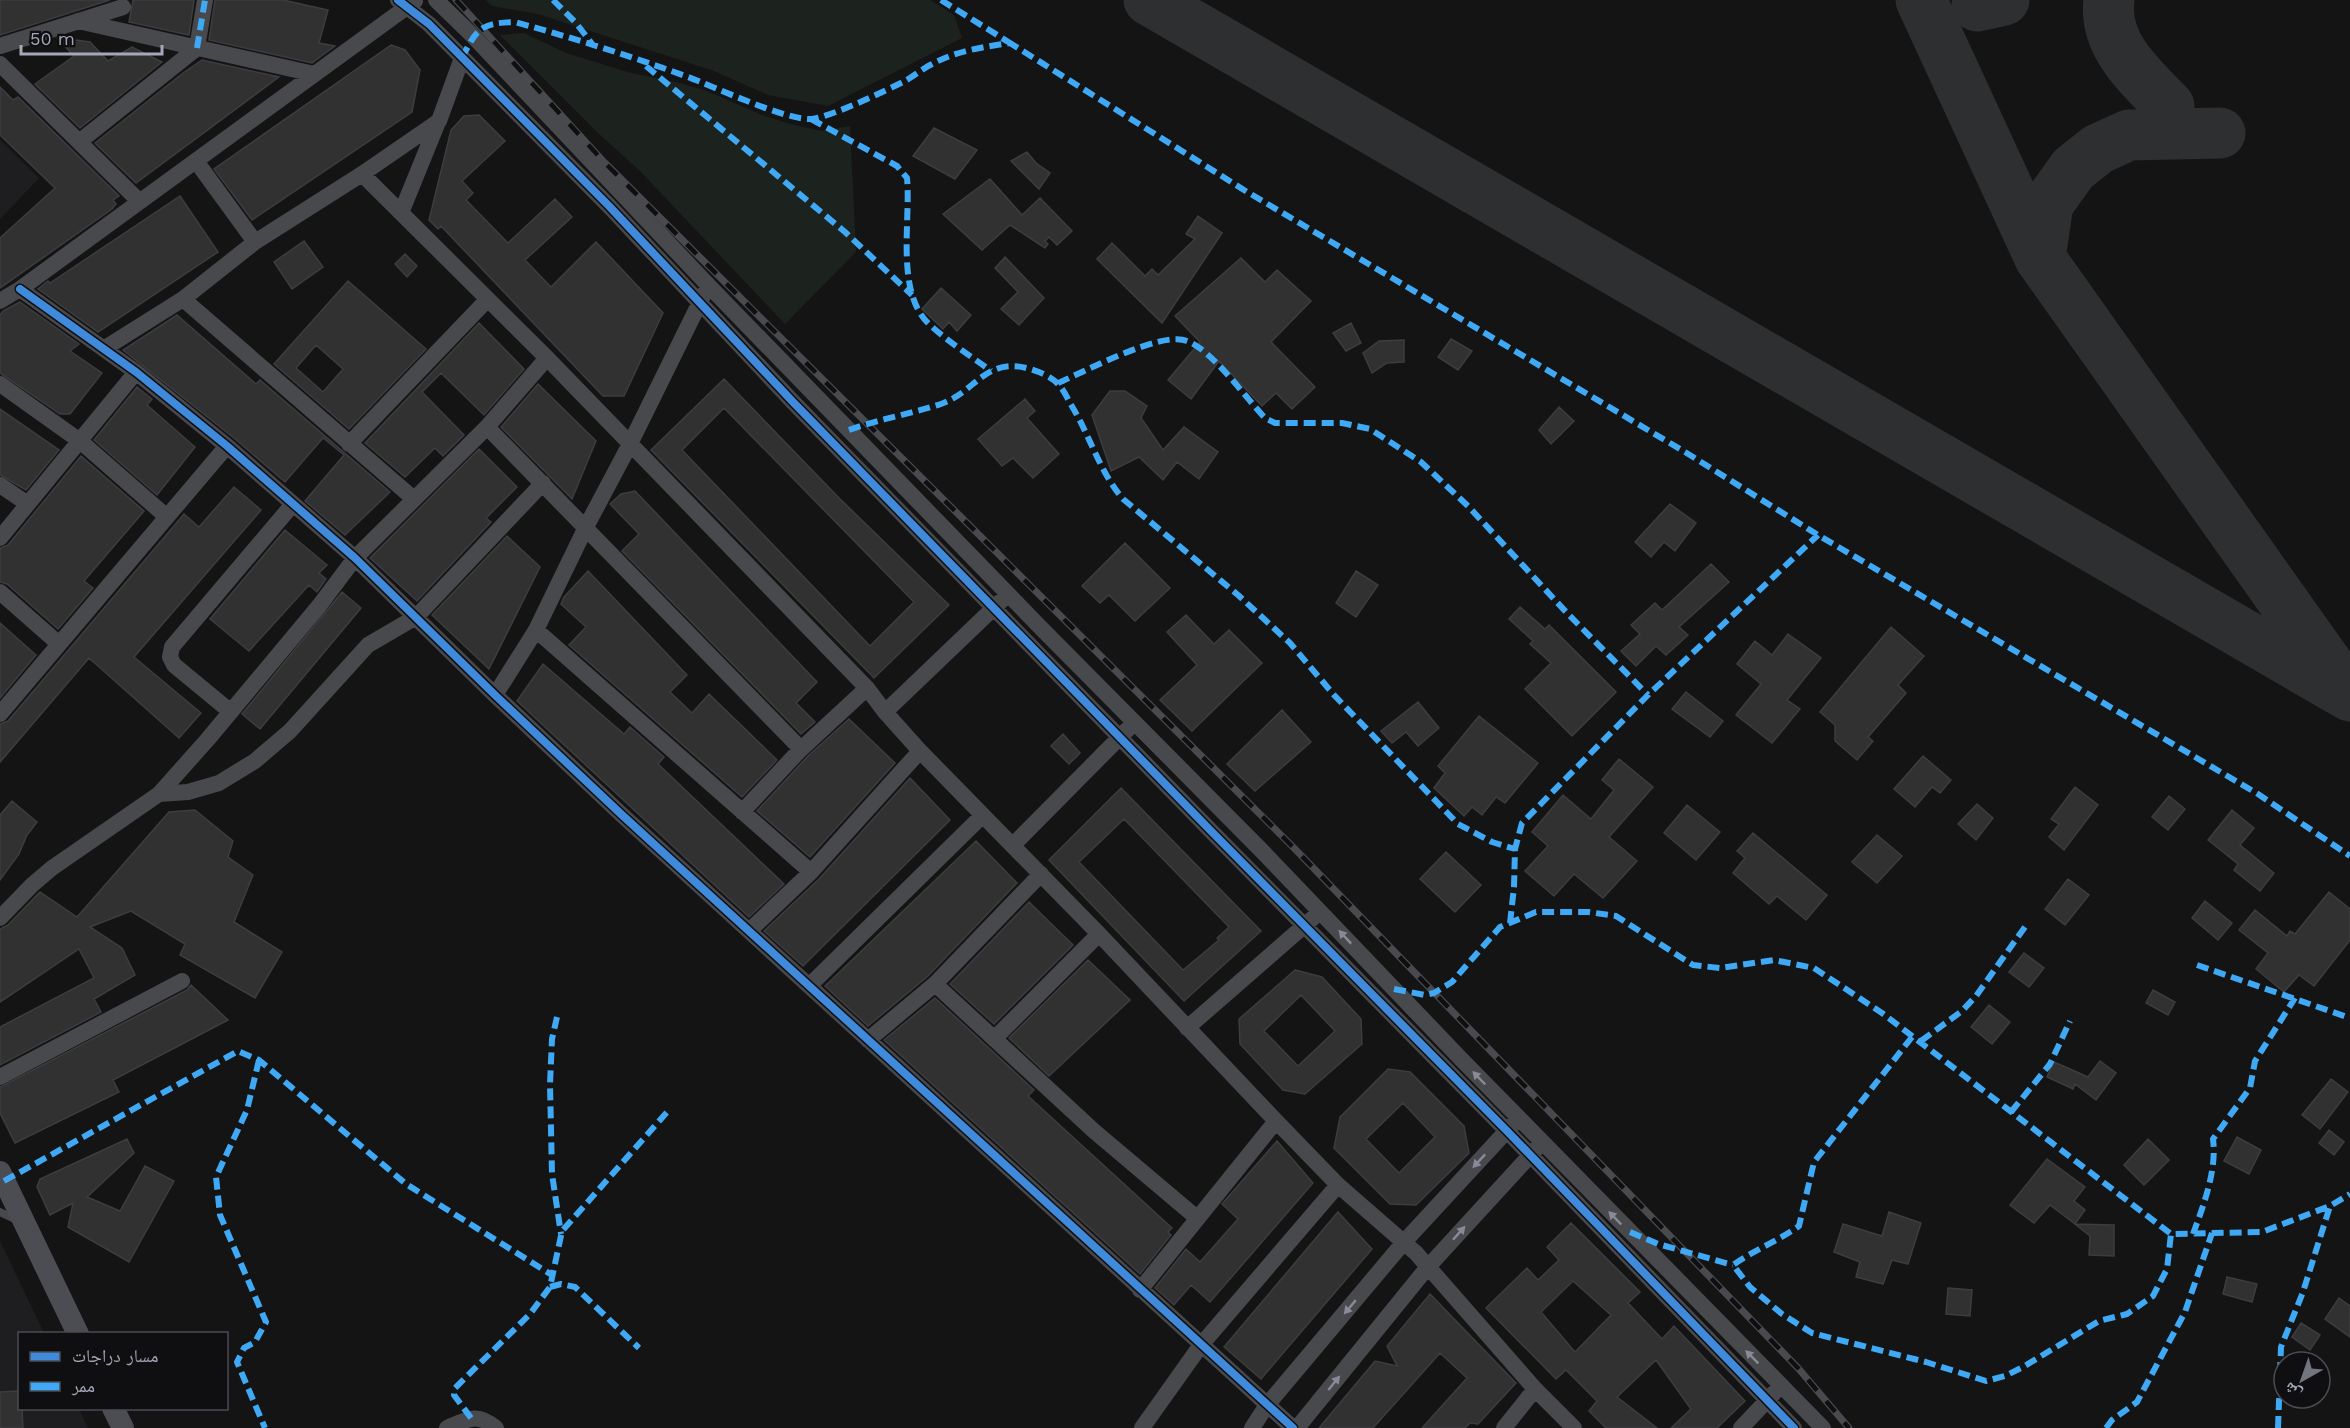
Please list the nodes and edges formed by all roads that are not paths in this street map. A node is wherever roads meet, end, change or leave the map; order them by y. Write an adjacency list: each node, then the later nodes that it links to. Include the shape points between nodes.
1 (205, 0): 8 (street)
2 (436, 0): 19 (street)
3 (408, 2): 9 (street); 11 (street)
4 (124, 4): 5 (street); 6 (street)
5 (78, 21): 6 (street); 7 (street)
6 (118, 30): 8 (street)
7 (0, 46)
8 (197, 48): 11 (street); 13 (street)
9 (462, 58): 12 (street); 24 (street)
10 (0, 63): 13 (street)
11 (314, 74): 14 (street)
12 (439, 121): 15 (street); 17 (street)
13 (79, 142): 16 (street)
14 (196, 161): 16 (street); 18 (street)
15 (362, 174): 17 (street); 18 (street)
16 (139, 201): 20 (street)
17 (401, 213): 22 (street)
18 (255, 242): 21 (street)
19 (709, 286): 24 (street); 44 (street)
20 (20, 289): 23 (street); 25 (street)
21 (183, 299): 25 (street); 31 (street)
22 (487, 300): 26 (street); 31 (street)
23 (0, 301)
24 (699, 303): 32 (street); 45 (street)
25 (105, 348): 27 (street)
26 (547, 358): 29 (street); 32 (street)
27 (136, 372): 30 (street); 33 (street)
28 (0, 384): 30 (street)
29 (487, 427): 34 (street); 36 (street)
30 (80, 441): 37 (street); 39 (street)
31 (349, 444): 36 (street)
32 (630, 444): 40 (street); 49 (street)
33 (227, 446): 38 (street); 39 (street)
34 (543, 483): 40 (street); 46 (street)
35 (0, 485): 37 (street)
36 (414, 499): 42 (street)
37 (28, 504): 41 (street)
38 (293, 504): 42 (street); 52 (street, via 172,647 174,665)
39 (166, 517): 48 (street)
40 (585, 527): 47 (street); 56 (street)
41 (0, 538)
42 (355, 558): 46 (street); 52 (street)
43 (0, 592): 48 (street)
44 (1008, 594): 45 (street); 54 (street)
45 (994, 608): 53 (street); 55 (street)
46 (416, 617): 50 (street); 58 (street, via 368,645 290,731 255,761 219,783 188,792)
47 (536, 630): 50 (street); 59 (street)
48 (59, 644): 51 (street)
49 (867, 688): 53 (street); 56 (street)
50 (495, 695): 67 (street)
51 (2, 708)
52 (231, 712): 58 (street)
53 (885, 712): 57 (street)
54 (1135, 722): 55 (street); 64 (street)
55 (1121, 736): 61 (street); 66 (street)
56 (801, 749): 59 (street)
57 (920, 751): 60 (street); 62 (street)
58 (159, 794): 65 (street, via 52,868)
59 (742, 812): 62 (street)
60 (982, 815): 61 (street); 71 (street)
61 (1013, 845): 63 (street)
62 (811, 872): 67 (street)
63 (1041, 874): 68 (street); 70 (street)
64 (1320, 911): 66 (street); 76 (street, one-way to 64)
65 (0, 918)
66 (1305, 926): 72 (street); 78 (street)
67 (749, 931): 71 (street)
68 (1099, 934): 72 (street); 73 (street)
69 (182, 981): 75 (street)
70 (935, 984): 73 (street); 74 (street)
71 (809, 986): 74 (street)
72 (1187, 1028): 77 (street)
73 (995, 1038): 84 (street, via 1094,1131)
74 (868, 1040): 88 (street)
75 (0, 1077)
76 (1519, 1118): 78 (street); 79 (street)
77 (1276, 1121): 82 (street); 84 (street)
78 (1508, 1131): 80 (street); 86 (street, one-way to 86)
79 (1542, 1142): 80 (street); 91 (street, one-way to 79)
80 (1530, 1155): 87 (street, one-way to 80); 93 (street)
81 (0, 1172): 85 (main road)
82 (1338, 1185): 86 (street); 90 (street)
83 (0, 1212): 85 (lane)
84 (1197, 1218): 88 (street)
85 (27, 1225): 89 (main road)
86 (1404, 1242): 87 (street); 94 (street, one-way to 94)
87 (1427, 1268): 92 (street); 101 (street, one-way to 87)
88 (1140, 1290): 90 (street)
89 (77, 1332)
90 (1201, 1346): 94 (street); 99 (street)
91 (1779, 1385): 93 (street); 106 (street)
92 (1535, 1389): 102 (street); 103 (street)
93 (1767, 1402): 104 (street); 105 (street)
94 (1267, 1405): 100 (street); 101 (street)
95 (114, 1410): 96 (main road)
96 (123, 1428)
97 (447, 1428): 98 (street, via 471,1418 485,1419)
98 (496, 1428)
99 (1142, 1428)
100 (1252, 1428)
101 (1295, 1428)
102 (1504, 1428)
103 (1574, 1428)
104 (1741, 1428)
105 (1794, 1428)
106 (1823, 1428)

